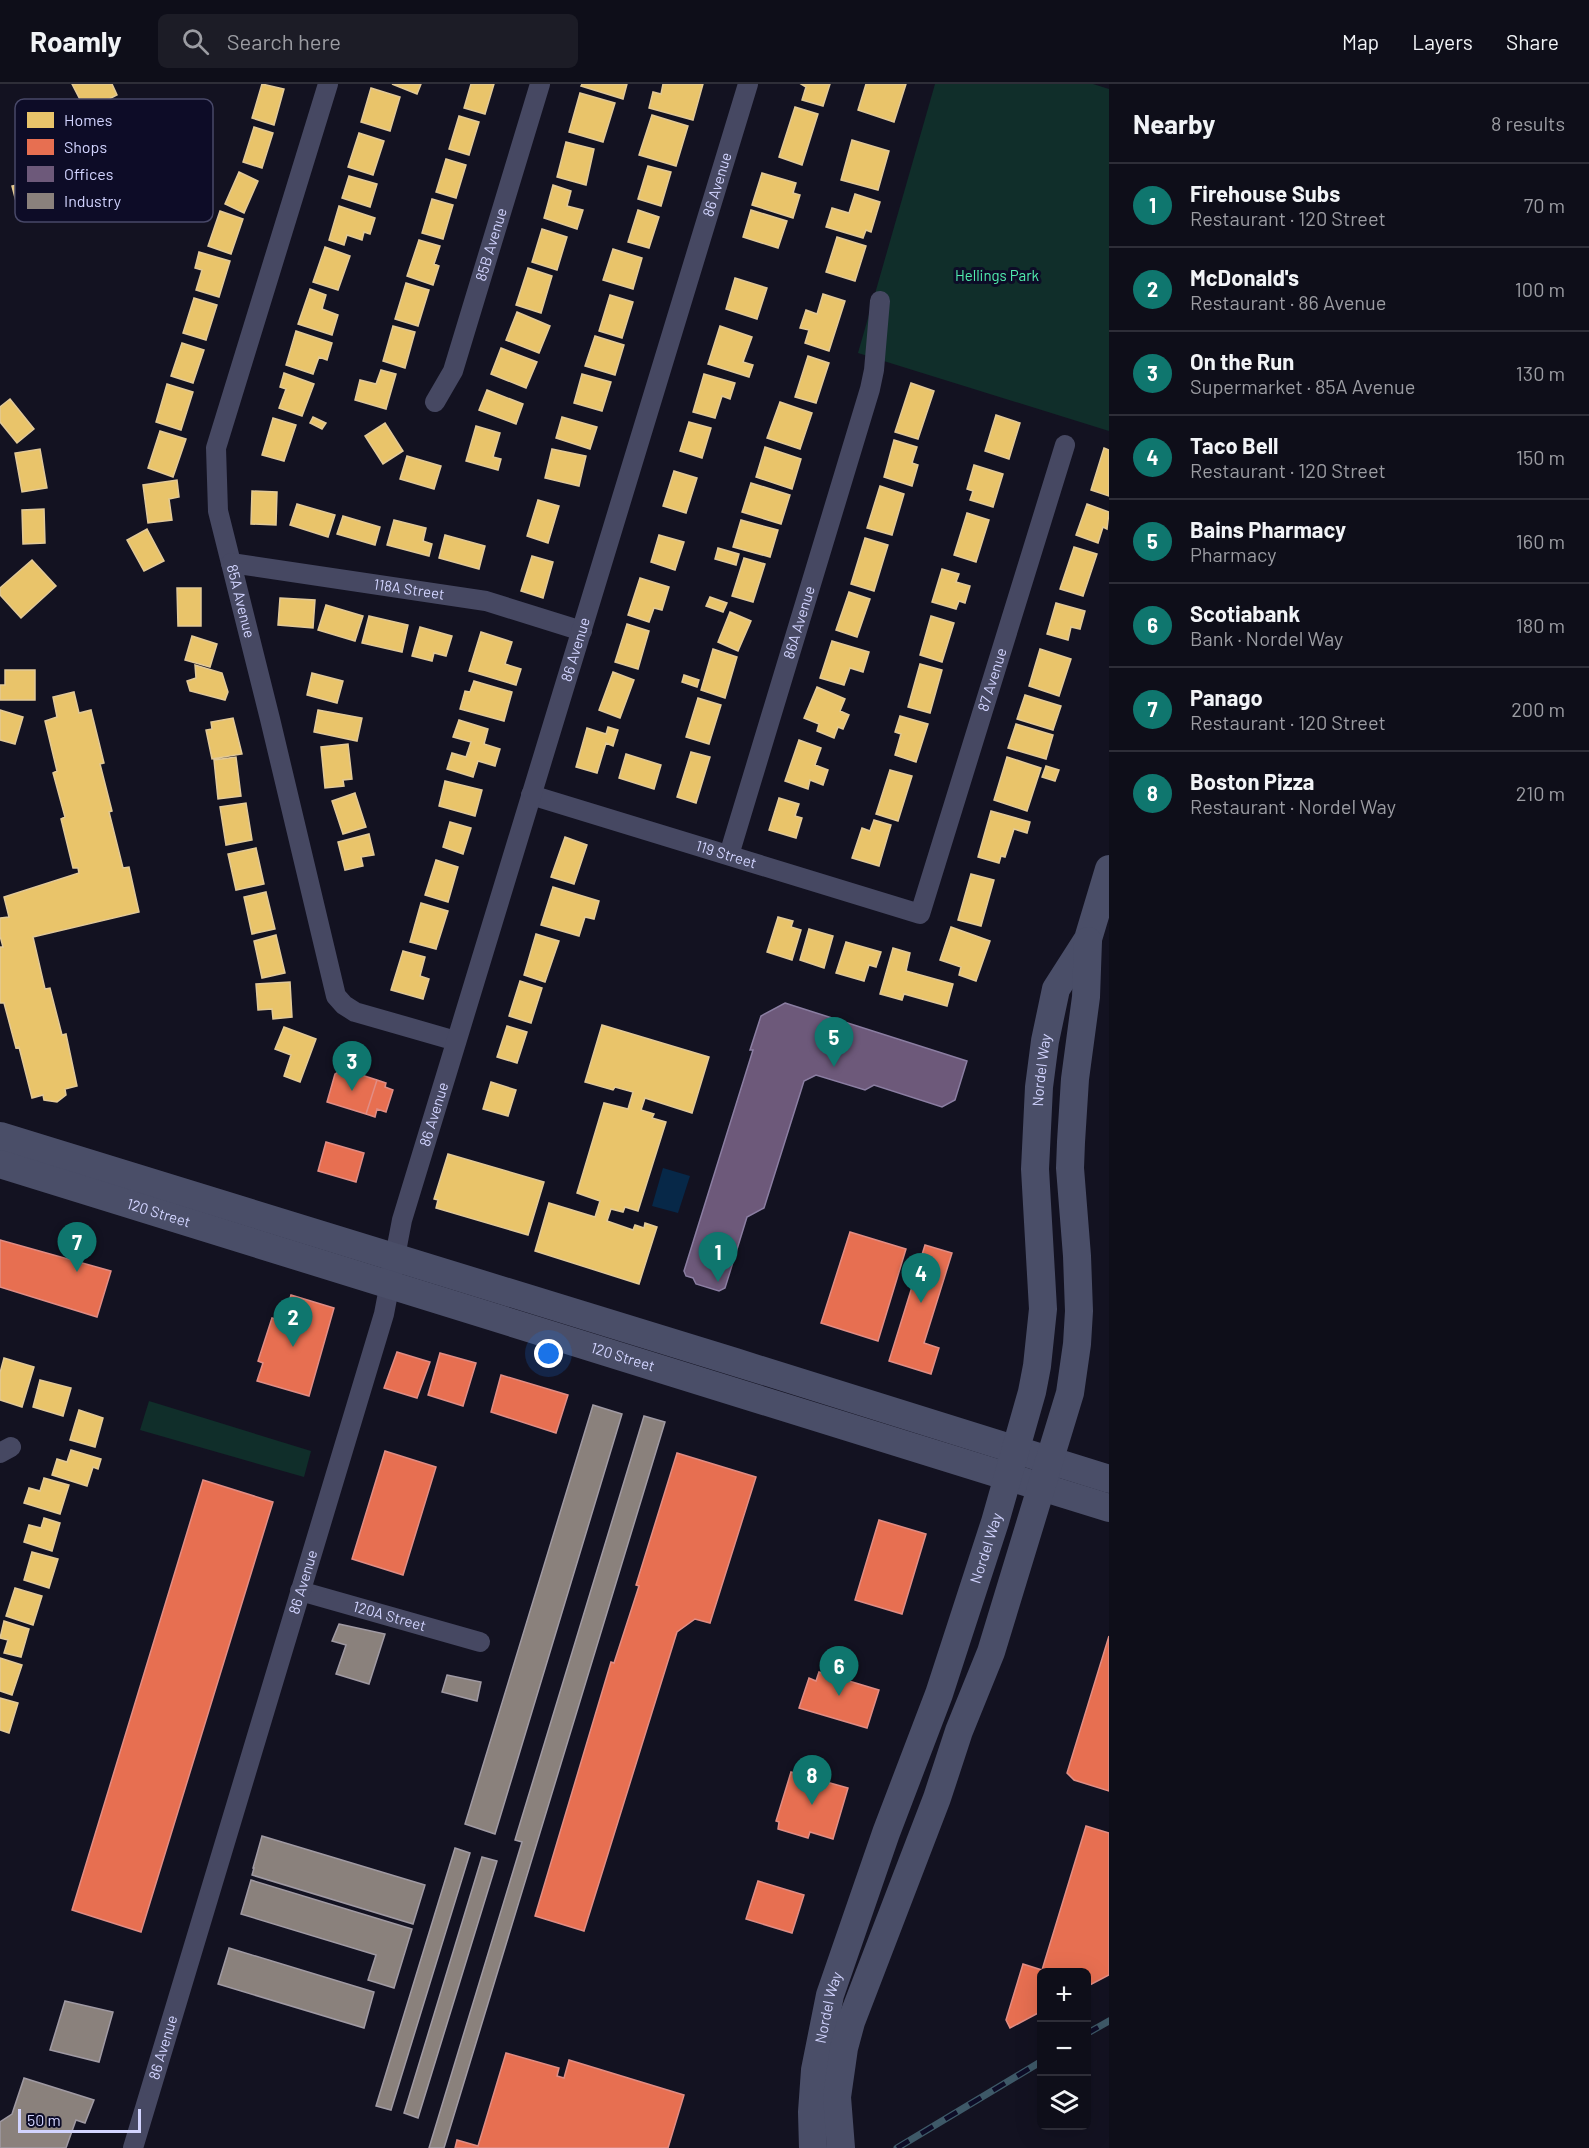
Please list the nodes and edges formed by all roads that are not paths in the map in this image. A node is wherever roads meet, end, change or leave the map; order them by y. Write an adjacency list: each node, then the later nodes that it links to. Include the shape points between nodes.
1 (328, 84): 7 (street, 85A Avenue, via 216,448 218,512)
2 (540, 84): 5 (street, 85B Avenue, via 453,371)
3 (748, 84): 8 (street, 86 Avenue)
4 (880, 301): 10 (street, 86A Avenue, via 870,389)
5 (435, 402)
6 (1065, 445): 12 (street, 87 Avenue)
7 (231, 563): 8 (street, 118A Street, via 486,601); 14 (street, 85A Avenue, via 336,996 355,1012)
8 (582, 631): 9 (street, 86 Avenue)
9 (531, 795): 10 (street, 119 Street); 14 (street, 86 Avenue)
10 (729, 855): 12 (street, 119 Street)
11 (1109, 868): 13 (main road, Nordel Way)
12 (920, 914)
13 (1088, 939): 20 (main road, Nordel Way, via 1056,989 1039,1087 1035,1178 1043,1309 1037,1366); 21 (main road, Nordel Way, via 1070,1168 1078,1282 1077,1344 1070,1393)
14 (456, 1041): 17 (street, 86 Avenue, via 402,1220)
15 (0, 1136): 17 (main road, 120 Street)
16 (0, 1164): 17 (main road, 120 Street)
17 (392, 1270): 18 (main road, 120 Street); 19 (main road, 120 Street); 26 (street, 86 Avenue, via 384,1314)
18 (735, 1362): 19 (main road, via 728,1368 712,1369 662,1356); 20 (main road, 120 Street)
19 (646, 1364): 22 (main road, 120 Street)
20 (1016, 1449): 21 (main road, 120 Street); 22 (main road, Nordel Way)
21 (1050, 1460): 23 (main road, 120 Street); 24 (main road, Nordel Way)
22 (1008, 1477): 24 (main road, 120 Street); 29 (main road, Nordel Way, via 939,1694 830,1995 815,2070)
23 (1109, 1479)
24 (1043, 1488): 25 (main road, 120 Street); 30 (main road, Nordel Way, via 992,1653 851,2022 837,2097)
25 (1109, 1508)
26 (300, 1591): 27 (street, 120A Street); 28 (street, 86 Avenue)
27 (480, 1642)
28 (133, 2148)
29 (813, 2148)
30 (841, 2148)

